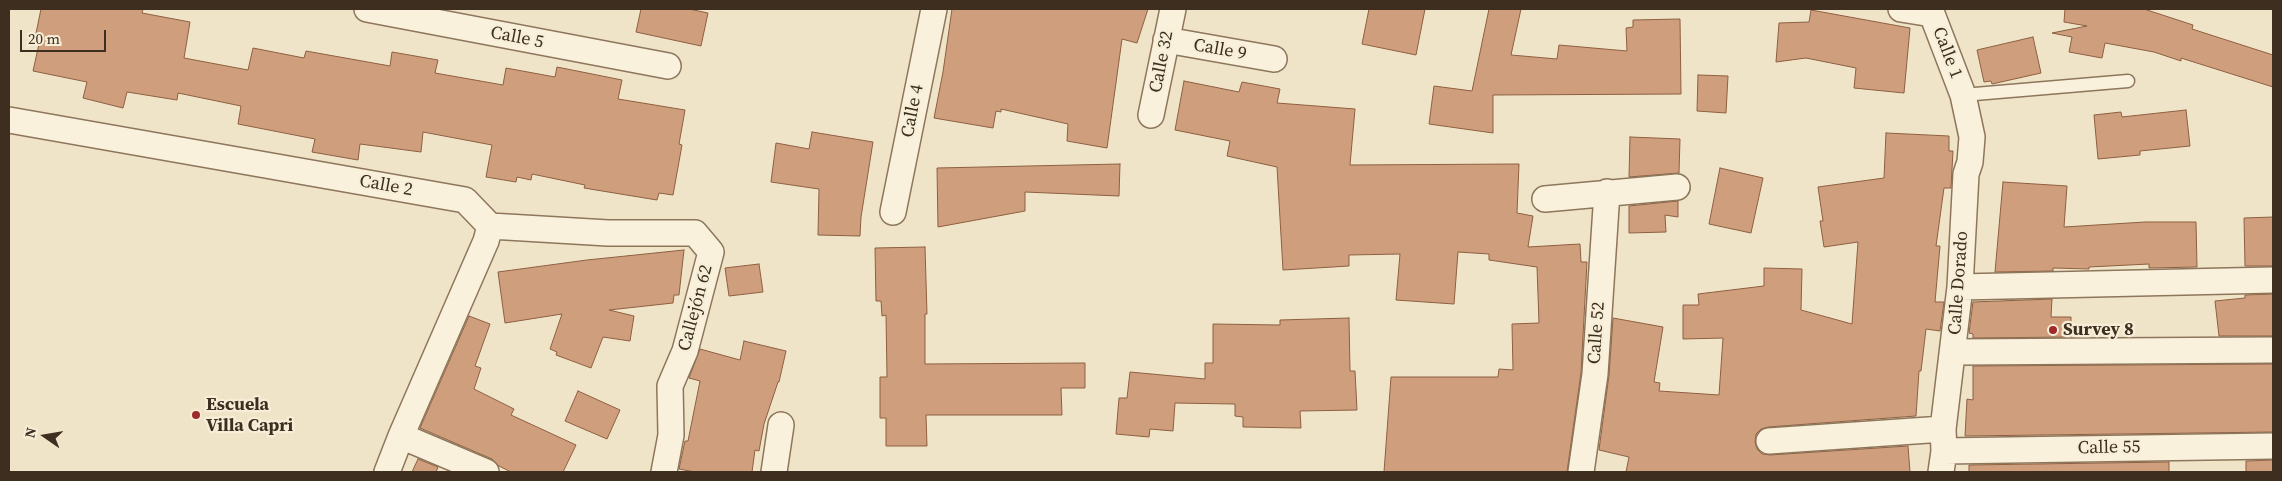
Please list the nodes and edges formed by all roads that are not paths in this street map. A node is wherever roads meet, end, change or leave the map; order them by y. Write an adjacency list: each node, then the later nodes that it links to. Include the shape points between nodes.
1 (367, 9): 8 (street, Calle 5)
2 (934, 9): 16 (street, Calle 4)
3 (1173, 9): 6 (street, Calle 32)
4 (1900, 9): 5 (street, Calle 1)
5 (1932, 11): 10 (street, Calle 1)
6 (1166, 40): 7 (street, Calle 9); 11 (street, Calle 32)
7 (1274, 59)
8 (668, 66)
9 (2128, 81): 10 (lane)
10 (1963, 95): 19 (street, Calle Dorado, via 1972,137 1966,174)
11 (1151, 115)
12 (9, 120): 17 (street, Calle 2, via 464,200)
13 (1677, 187): 14 (street)
14 (1607, 192): 15 (street); 31 (street, Calle 52, via 1594,374)
15 (1545, 199)
16 (893, 212)
17 (490, 226): 23 (street); 29 (street, Callejón 62, via 608,233 696,233 711,252 685,351 670,386 671,435)
18 (2273, 280): 19 (street)
19 (1960, 288): 21 (street, Calle Dorado)
20 (2273, 350): 21 (street)
21 (1954, 352): 26 (street, Calle Dorado)
22 (781, 425): 30 (street)
23 (401, 436): 27 (street); 28 (street)
24 (1769, 441): 26 (street, Calle 55)
25 (2273, 446): 26 (street, Calle 55)
26 (1943, 451)
27 (387, 472)
28 (486, 472)
29 (664, 472)
30 (774, 472)
31 (1581, 472)

